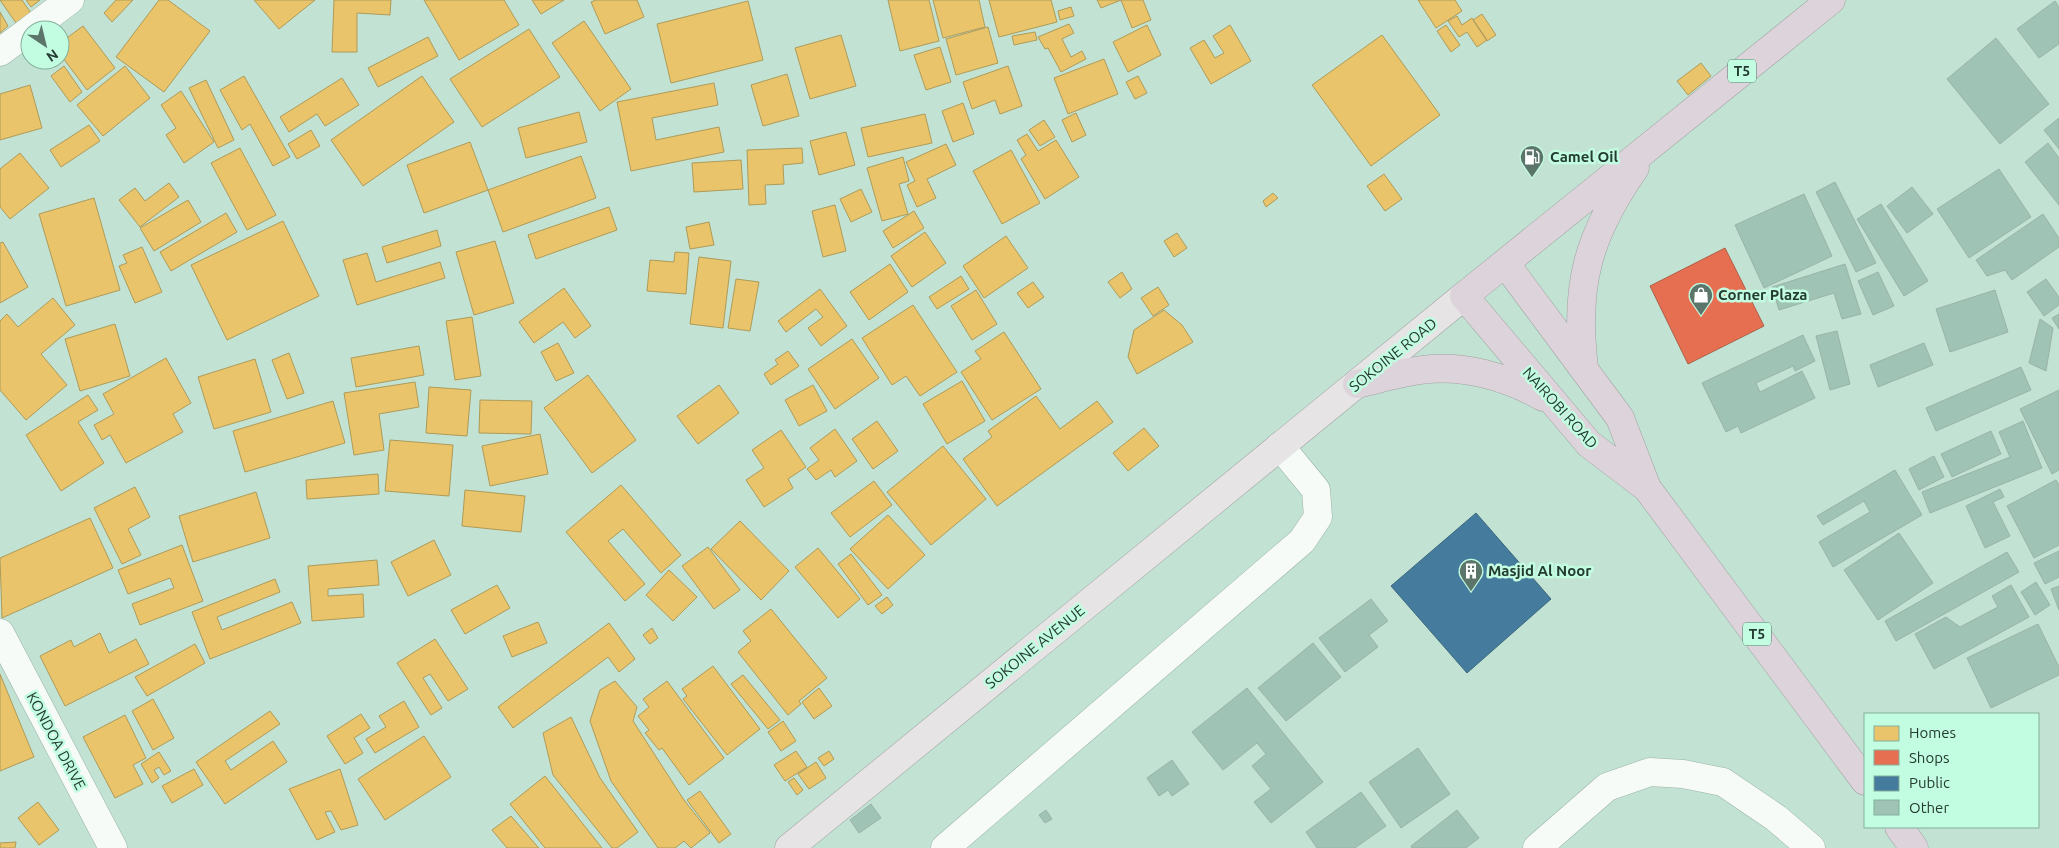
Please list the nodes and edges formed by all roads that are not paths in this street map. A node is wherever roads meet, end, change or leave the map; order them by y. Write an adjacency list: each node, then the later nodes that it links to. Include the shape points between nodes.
1 (70, 0): 3 (street)
2 (1832, 0): 6 (highway, T5)
3 (43, 20)
4 (20, 37): 5 (street)
5 (0, 52)
6 (1654, 142): 7 (highway, T5); 9 (highway, via 1606,213 1588,257 1579,331)
7 (1505, 263): 8 (highway, SOKOINE ROAD); 9 (highway, T5)
8 (1464, 296): 10 (main road, SOKOINE ROAD); 11 (highway, NAIROBI ROAD / T5)
9 (1584, 368): 13 (highway, T5, via 1620,418)
10 (1357, 384): 11 (highway, via 1424,369 1457,370 1490,375 1522,385); 12 (main road, SOKOINE ROAD)
11 (1551, 401): 13 (highway, NAIROBI ROAD / T5, via 1589,444)
12 (1280, 446): 18 (main road, SOKOINE AVENUE); 19 (street, via 1316,490 1318,517 1302,541)
13 (1647, 488): 15 (highway, T5)
14 (0, 633): 17 (street, KONDOA DRIVE)
15 (1864, 780)
16 (1900, 828): 22 (highway)
17 (113, 848)
18 (789, 848)
19 (945, 848)
20 (1536, 848): 21 (street, via 1607,787 1650,772 1723,782 1776,818)
21 (1811, 848)
22 (1914, 848)

